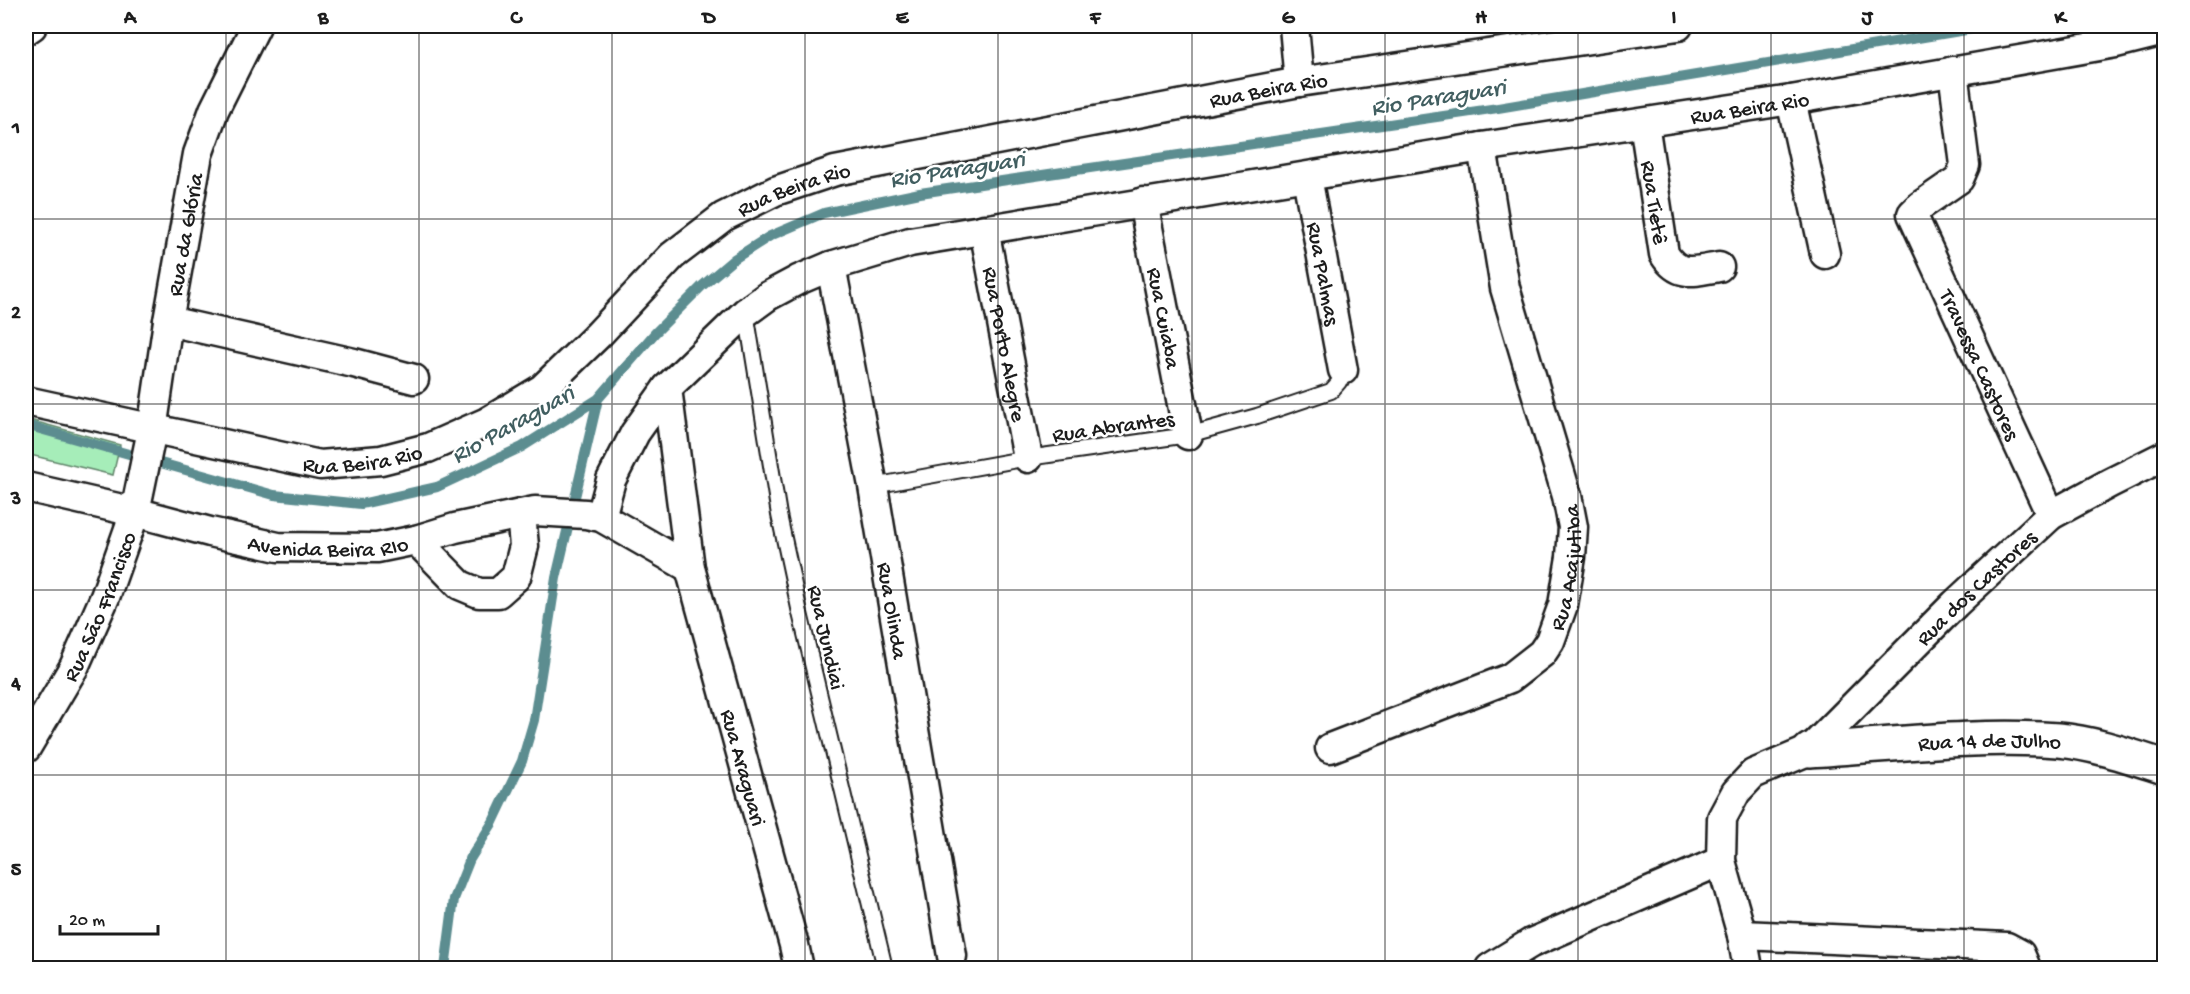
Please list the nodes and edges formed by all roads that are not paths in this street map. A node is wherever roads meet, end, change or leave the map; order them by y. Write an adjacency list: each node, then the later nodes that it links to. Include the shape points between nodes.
1 (32, 26): 5 (street)
2 (256, 26): 19 (street, Rua da Glória, via 214,110 198,154)
3 (1294, 26): 8 (street)
4 (1678, 26): 8 (street, Rua Beira Rio)
5 (26, 30)
6 (2164, 31): 7 (street, Rua Beira Rio)
7 (1953, 71): 9 (street, Rua Beira Rio); 32 (street, Travessa Castores, via 1963,173 1912,214)
8 (1299, 82): 25 (street, Rua Beira Rio, via 835,171 775,191 723,217 672,256 542,388 487,422 428,448 381,460 320,465)
9 (1791, 100): 10 (street, Rua Beira Rio); 15 (street)
10 (1644, 123): 11 (street, Rua Beira Rio); 17 (street, Rua Tietê, via 1664,254 1671,264 1685,272)
11 (1482, 147): 12 (street, Rua Beira Rio); 37 (street, Rua Acajutiba, via 1505,288 1573,527 1563,605 1542,653 1510,678)
12 (1307, 177): 13 (street, Rua Beira Rio); 20 (street, Rua Palmas)
13 (1143, 202): 14 (street, Rua Beira Rio); 24 (street, Rua Cuiaba)
14 (984, 229): 16 (street, Rua Beira Rio, via 910,242); 27 (street, Rua Porto Alegre)
15 (1825, 254)
16 (831, 266): 18 (street, Rua Beira Rio, via 768,296); 28 (street, Rua Olinda)
17 (1719, 267)
18 (746, 312): 22 (street, Rua Beira Rio); 45 (lane, Rua Jundiai, via 779,515)
19 (168, 321): 21 (street); 25 (street, Rua da Glória)
20 (1343, 370): 24 (lane, Rua Abrantes, via 1331,391)
21 (414, 380)
22 (666, 388): 33 (street, Rua Beira Rio, via 635,433); 35 (street, Rua Araguari)
23 (26, 401): 25 (street, Rua Beira Rio)
24 (1188, 435): 27 (lane, Rua Abrantes)
25 (150, 442): 30 (street, Rua São Francisco)
26 (2164, 456): 32 (street, Rua dos Castores)
27 (1028, 458): 28 (lane, Rua Abrantes)
28 (873, 486): 42 (street, Rua Olinda)
29 (26, 487): 30 (street, Avenida Beira RIo)
30 (136, 507): 34 (street, Avenida Beira RIo, via 210,532 278,547 377,548); 36 (street, Rua São Francisco, via 105,597 74,667)
31 (528, 513): 33 (street, Avenida Beira RIo); 34 (street, Avenida Beira RIo); 34 (street, via 516,577 498,592 479,594 460,585)
32 (2051, 515): 38 (street, Rua dos Castores, via 1955,604)
33 (594, 516): 35 (street)
34 (416, 540)
35 (690, 568): 43 (street, Rua Araguari)
36 (26, 748)
37 (1330, 748)
38 (1810, 750): 39 (street, Rua 14 de Julho, via 1994,738 2060,740 2116,751); 40 (street, via 1753,774 1736,792 1722,818)
39 (2164, 767)
40 (1721, 861): 41 (street); 46 (street, via 1531,943)
41 (1742, 935): 47 (street); 48 (street, via 2007,947 2020,954)
42 (952, 956)
43 (796, 957): 44 (street)
44 (815, 969)
45 (885, 969)
46 (1490, 969)
47 (1748, 969)
48 (2026, 969)

